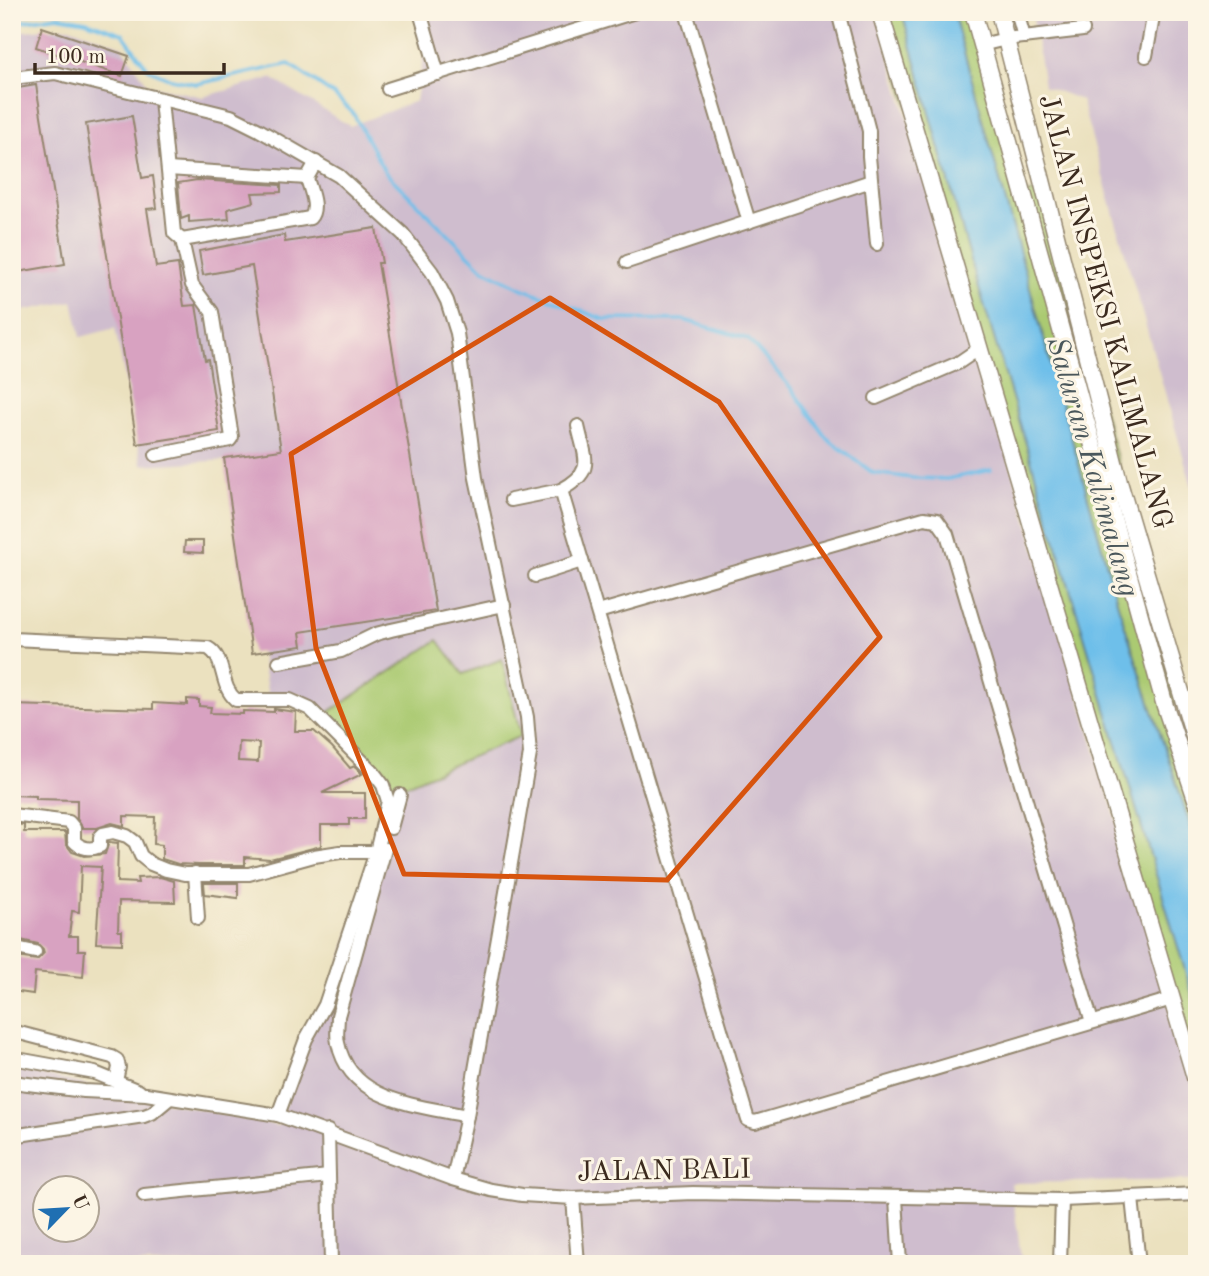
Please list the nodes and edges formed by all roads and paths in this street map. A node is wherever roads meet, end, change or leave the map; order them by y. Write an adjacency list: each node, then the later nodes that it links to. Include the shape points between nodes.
1 (420, 12): 15 (street)
2 (635, 12): 15 (street)
3 (685, 12): 25 (street)
4 (838, 12): 22 (street, via 869,131)
5 (880, 12): 29 (main road)
6 (973, 12): 13 (main road, JALAN INSPEKSI KALIMALANG)
7 (999, 12): 12 (main road, JALAN INSPEKSI KALIMALANG)
8 (1017, 12): 11 (street)
9 (1154, 12): 14 (street)
10 (1083, 30): 11 (street)
11 (1024, 37): 12 (street)
12 (1006, 39): 13 (street); 23 (main road, JALAN INSPEKSI KALIMALANG)
13 (981, 45): 24 (main road, JALAN INSPEKSI KALIMALANG)
14 (1146, 56)
15 (438, 74): 17 (street)
16 (12, 78): 18 (street, via 55,73)
17 (388, 89)
18 (161, 100): 19 (street, via 231,116); 20 (street)
19 (316, 162): 21 (street); 39 (street, via 339,176 403,234 447,301 457,333 476,478)
20 (168, 169): 21 (street); 26 (street, via 174,233)
21 (307, 178): 26 (street, via 315,209 310,218)
22 (871, 181): 25 (street); 27 (street)
23 (1044, 190): 24 (main road); 33 (main road, JALAN INSPEKSI KALIMALANG)
24 (1022, 195): 34 (main road, JALAN INSPEKSI KALIMALANG)
25 (750, 222): 28 (street)
26 (182, 240): 32 (street, via 192,285 212,312 232,440)
27 (877, 244)
28 (627, 262)
29 (980, 348): 30 (street, via 958,363); 54 (main road)
30 (876, 398)
31 (578, 425): 35 (street, via 585,469 582,477)
32 (156, 455)
33 (1119, 482): 34 (main road); 43 (main road, JALAN INSPEKSI KALIMALANG)
34 (1102, 486): 44 (main road, JALAN INSPEKSI KALIMALANG)
35 (561, 490): 36 (street); 37 (street)
36 (511, 500)
37 (582, 562): 38 (street); 40 (street)
38 (535, 576)
39 (504, 606): 42 (street, via 391,630 341,651); 64 (street, via 530,754)
40 (598, 612): 55 (street, via 924,518 937,520 947,534); 55 (street, via 748,1120 755,1122)
41 (12, 639): 49 (street, via 215,652 228,694 236,700 299,703 373,772 388,801)
42 (279, 662)
43 (1183, 702): 44 (main road); 45 (main road, JALAN INSPEKSI KALIMALANG)
44 (1165, 706): 47 (main road, JALAN INSPEKSI KALIMALANG)
45 (1197, 746)
46 (400, 795): 64 (street, via 338,1016 337,1041 346,1068 364,1086 384,1097)
47 (1197, 802)
48 (12, 815): 50 (street, via 69,822 75,841 90,849 100,846 103,834 127,836 150,864)
49 (376, 852): 50 (street, via 314,856 248,874); 63 (street, via 325,1005 306,1039)
50 (195, 873): 51 (street)
51 (198, 918)
52 (12, 947): 53 (street)
53 (35, 951)
54 (1172, 999): 55 (street); 60 (main road)
55 (1092, 1022)
56 (12, 1031): 58 (street, via 112,1056 119,1067)
57 (12, 1058): 58 (street, JALAN BALI)
58 (116, 1081): 61 (street, JALAN BALI)
59 (12, 1082): 61 (street, JALAN BALI)
60 (1197, 1084)
61 (146, 1094): 62 (street, JALAN BALI)
62 (170, 1098): 63 (street, JALAN BALI); 66 (street, via 144,1116)
63 (278, 1115): 65 (street, JALAN BALI)
64 (467, 1116): 68 (street)
65 (328, 1131): 67 (street); 68 (street, JALAN BALI)
66 (12, 1136)
67 (329, 1176): 70 (street); 75 (street)
68 (453, 1179): 71 (street, JALAN BALI, via 522,1195)
69 (1197, 1194): 73 (street, JALAN BALI)
70 (144, 1195)
71 (573, 1198): 72 (street, JALAN BALI, via 693,1193); 76 (street)
72 (896, 1198): 74 (street, JALAN BALI); 77 (street)
73 (1132, 1198): 74 (street, JALAN BALI); 79 (street)
74 (1062, 1200): 78 (street)
75 (331, 1264)
76 (578, 1264)
77 (900, 1264)
78 (1060, 1264)
79 (1139, 1264)

